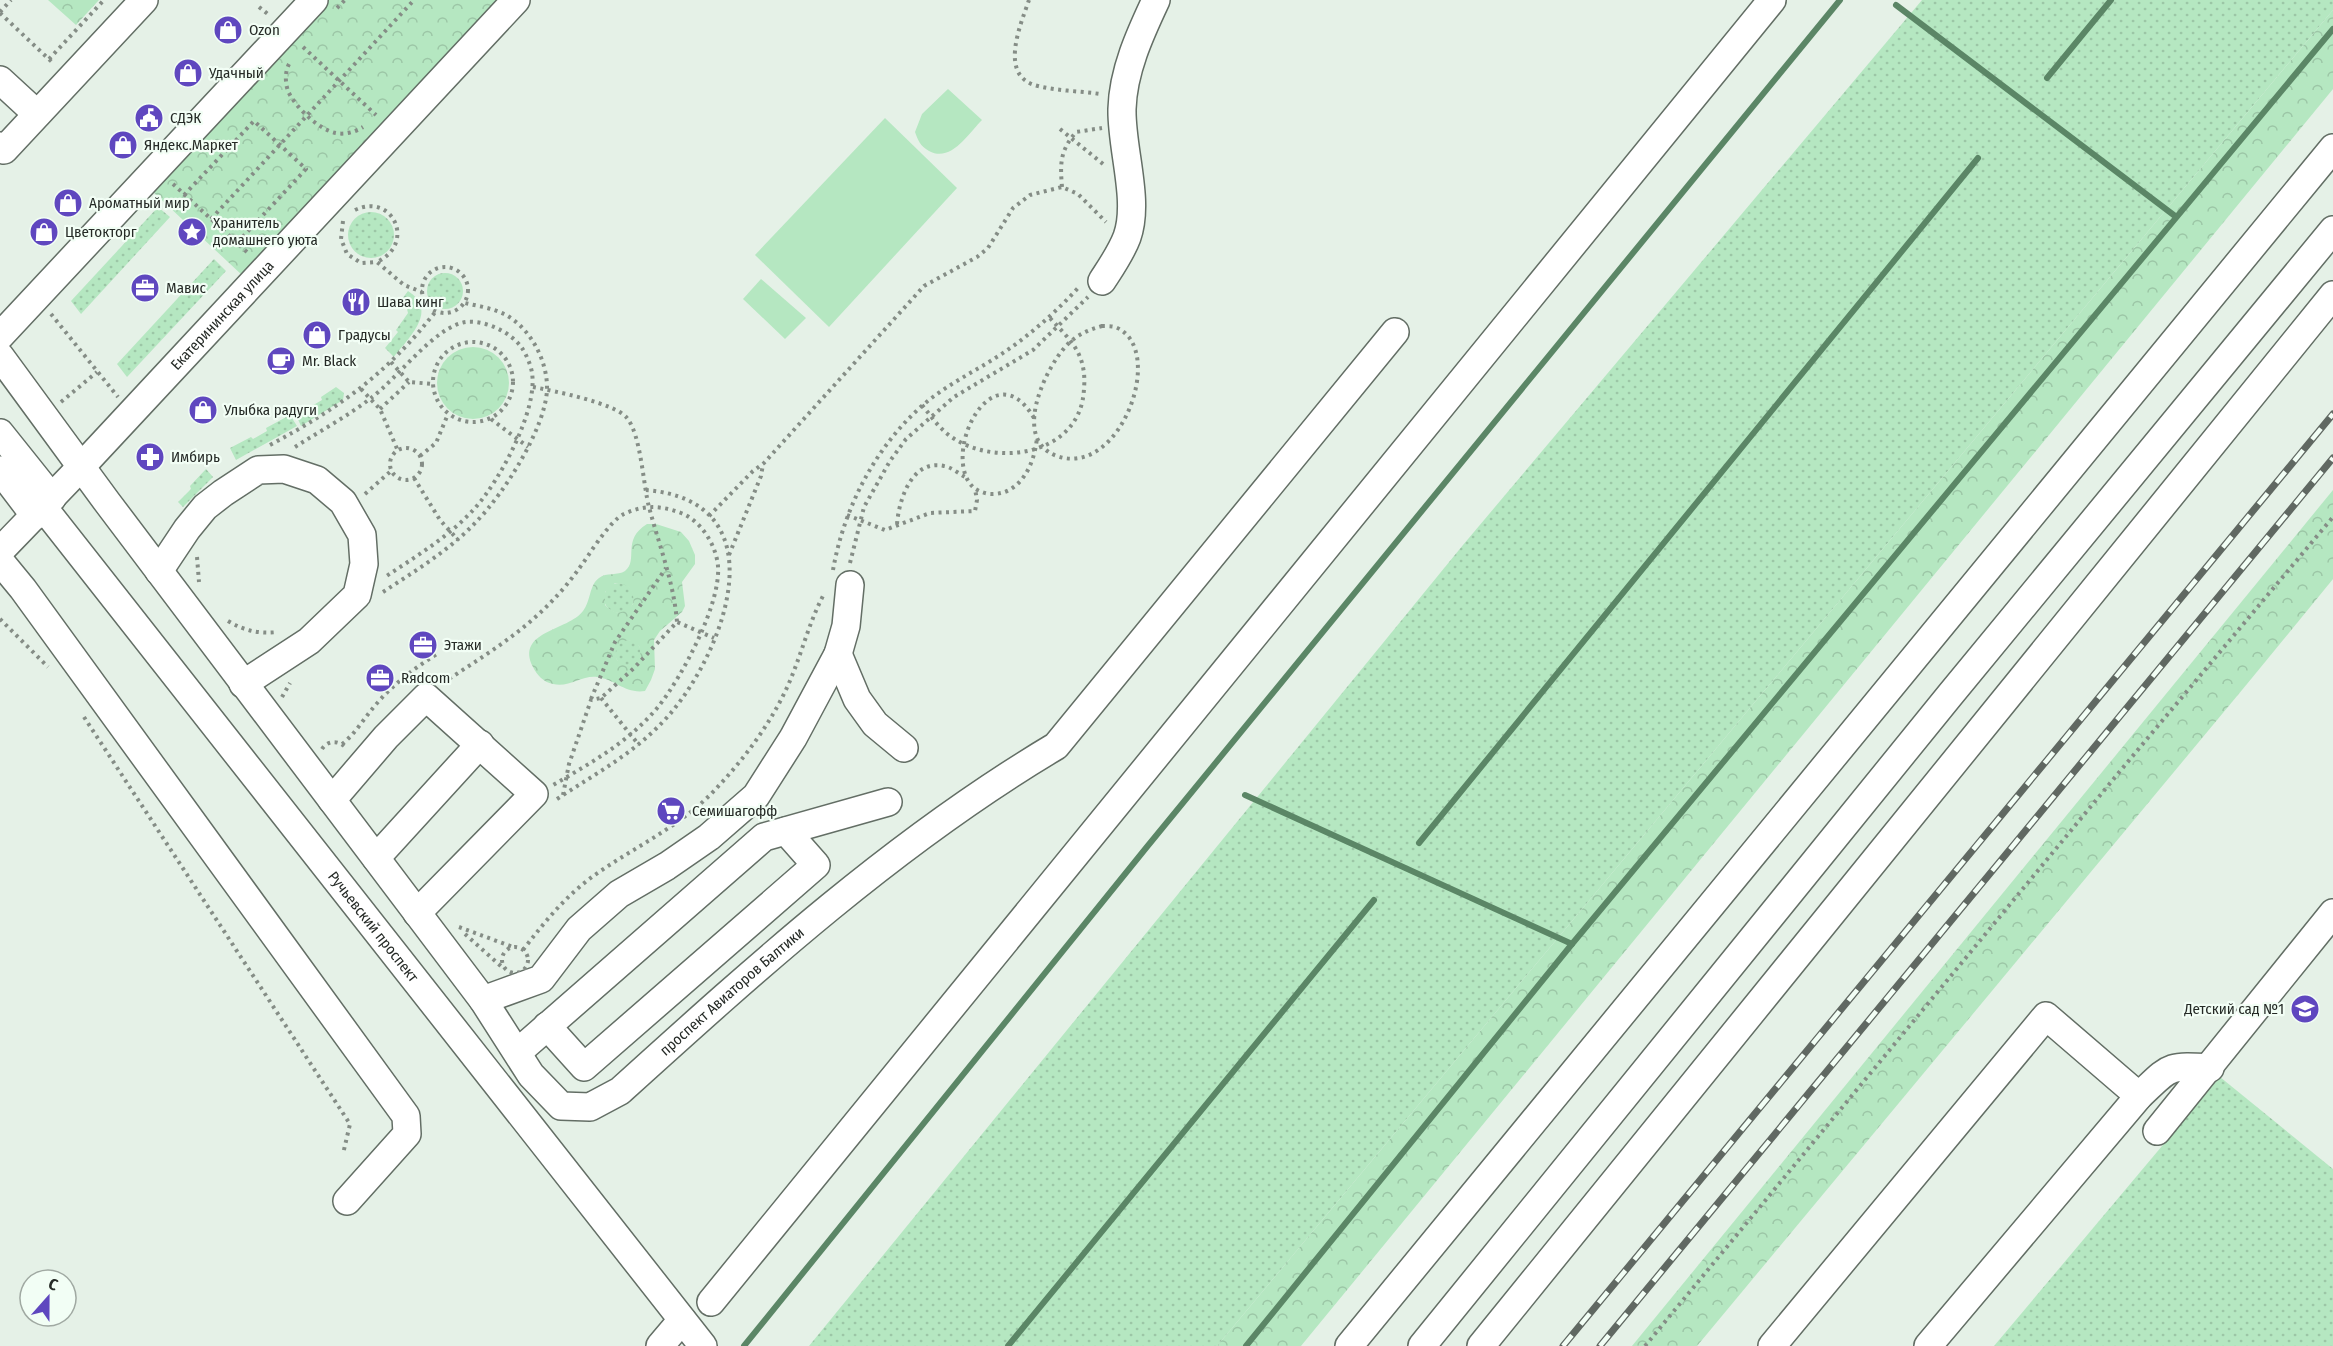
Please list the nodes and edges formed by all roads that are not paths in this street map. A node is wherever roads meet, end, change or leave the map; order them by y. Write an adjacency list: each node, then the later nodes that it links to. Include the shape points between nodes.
1 (144, 0): 7 (street)
2 (516, 0): 17 (street, Екатерининская улица)
3 (1156, 0): 11 (street, via 1127,73 1122,108 1131,219 1127,236)
4 (1772, 0): 41 (street)
5 (322, 8): 14 (street)
6 (0, 80): 7 (street)
7 (37, 114): 8 (street, via 3,150)
8 (0, 146)
9 (2333, 148): 45 (street)
10 (2333, 230): 46 (street)
11 (1091, 284)
12 (2333, 295): 47 (street)
13 (1395, 332): 36 (street, проспект Авиаторов Балтики, via 1056,746 999,780 847,892 620,1091 590,1107 561,1106 531,1075)
14 (0, 336)
15 (0, 356): 17 (street)
16 (0, 433): 19 (street, Ручьевский проспект)
17 (81, 467): 19 (street, Екатерининская улица); 22 (street)
18 (0, 470): 19 (street, Ручьевский проспект)
19 (44, 507): 20 (street, Екатерининская улица); 42 (street, Ручьевский проспект)
20 (0, 551)
21 (0, 561): 40 (street, via 406,1116 407,1134)
22 (159, 571): 25 (street); 25 (street, via 205,507 259,460 317,480 348,509 362,535 367,595)
23 (836, 584): 24 (street, via 846,626)
24 (838, 654): 27 (street, via 856,699 875,724); 34 (street, via 793,738 756,795 709,837 619,894 579,929 541,979)
25 (243, 684): 28 (street, проспект Авиаторов Балтики)
26 (480, 744): 28 (street, via 426,697); 31 (street); 32 (street, via 544,797)
27 (904, 748)
28 (332, 800): 31 (street, проспект Авиаторов Балтики)
29 (888, 802): 30 (street)
30 (786, 831): 35 (street, via 764,837); 35 (street, via 816,865 584,1067)
31 (376, 858): 32 (street, проспект Авиаторов Балтики)
32 (417, 913): 34 (street, проспект Авиаторов Балтики)
33 (2333, 913): 37 (street)
34 (483, 1000): 36 (street, проспект Авиаторов Балтики)
35 (547, 1026): 36 (street)
36 (518, 1052)
37 (2210, 1068): 38 (street, via 2180,1066 2166,1070); 39 (street)
38 (2139, 1096): 48 (street, via 2046,1016); 49 (street)
39 (2157, 1131)
40 (347, 1201)
41 (711, 1302)
42 (682, 1320): 43 (street); 44 (street, Ручьевский проспект)
43 (660, 1346)
44 (703, 1346)
45 (1349, 1346)
46 (1422, 1346)
47 (1481, 1346)
48 (1772, 1346)
49 (1928, 1346)

